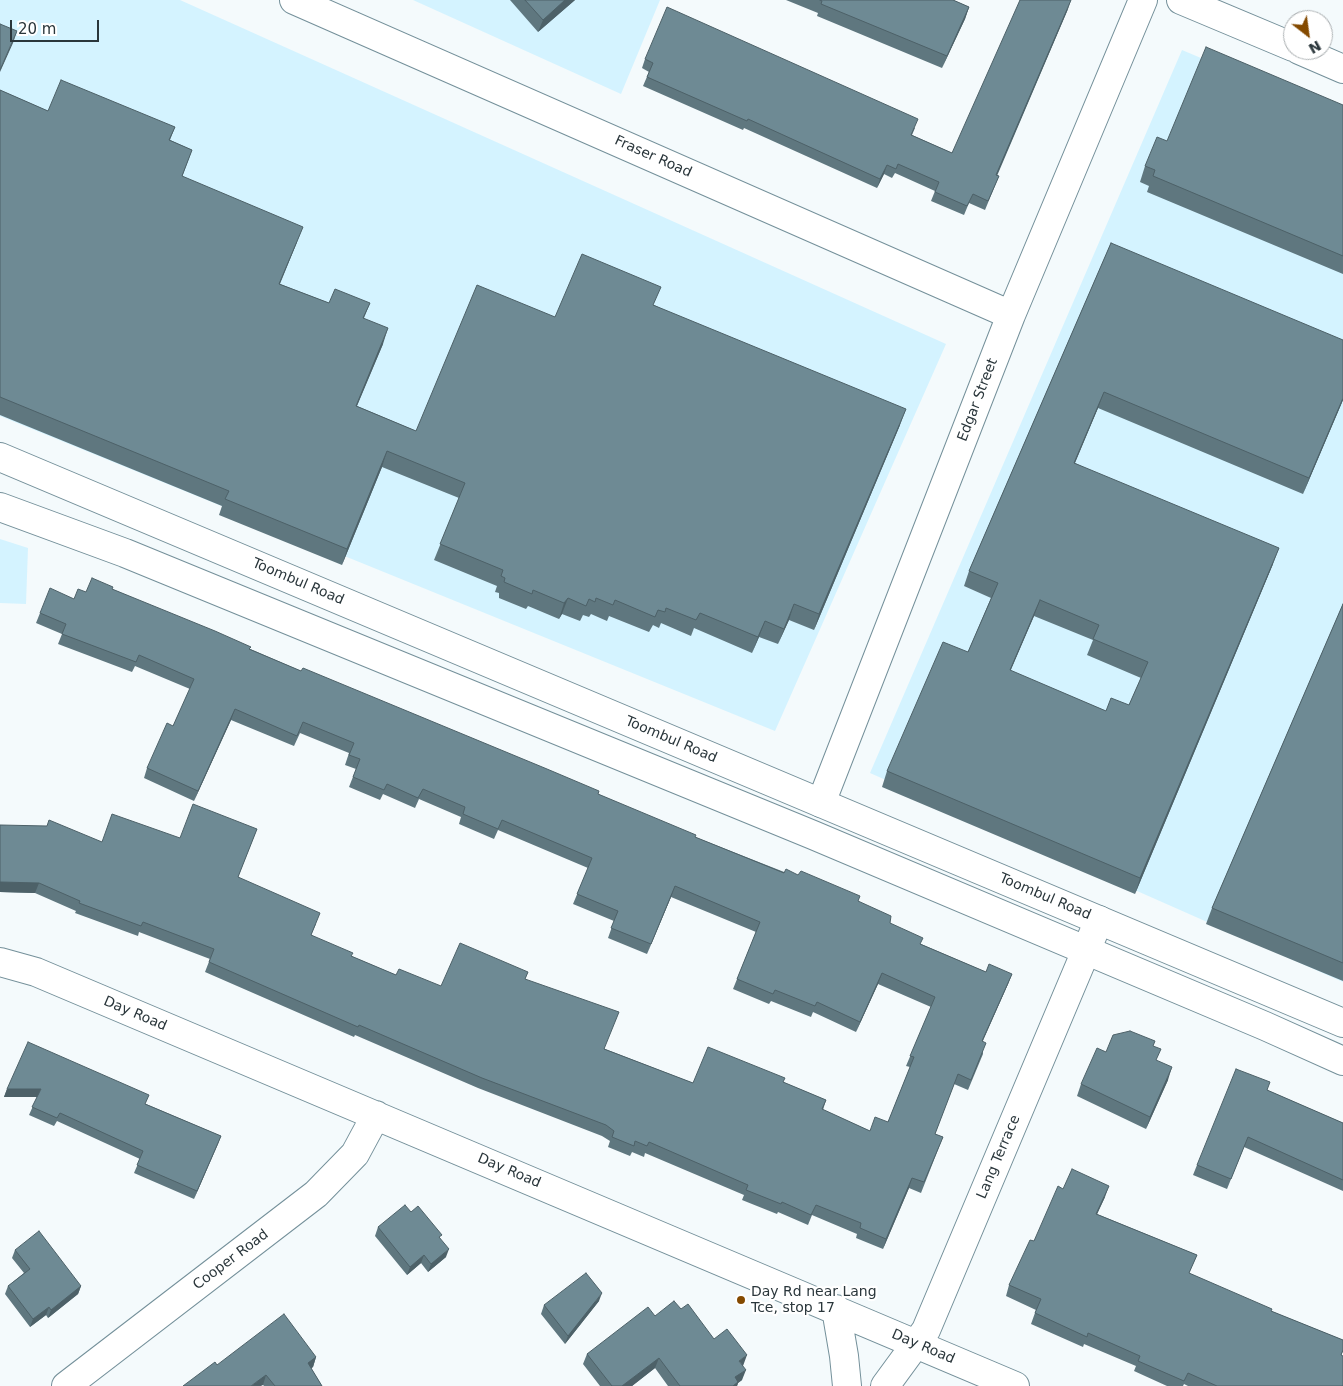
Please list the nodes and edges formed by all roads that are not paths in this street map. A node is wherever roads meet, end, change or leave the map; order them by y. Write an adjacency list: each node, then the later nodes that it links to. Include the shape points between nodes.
1 (294, 0): 7 (street, Fraser Road)
2 (1143, 0): 7 (street, Edgar Street)
3 (1181, 0): 4 (street)
4 (1283, 43)
5 (1323, 60): 6 (street)
6 (1343, 68)
7 (1011, 315): 10 (street, Edgar Street)
8 (0, 457): 10 (street, Toombul Road)
9 (0, 508): 12 (street, via 125,553)
10 (821, 803): 11 (street, Toombul Road)
11 (1099, 920): 12 (street, Lang Terrace); 14 (street, Toombul Road)
12 (1086, 950): 15 (street); 18 (street, Lang Terrace, via 926,1330)
13 (0, 962): 16 (street, Day Road, via 36,972)
14 (1343, 1023)
15 (1343, 1061)
16 (376, 1115): 17 (street, Day Road); 19 (street, Cooper Road, via 355,1154 316,1194)
17 (836, 1309): 18 (street, Day Road); 20 (street)
18 (917, 1344): 21 (street, Lang Terrace); 22 (street, Day Road)
19 (66, 1386)
20 (847, 1386)
21 (885, 1386)
22 (1015, 1386)

